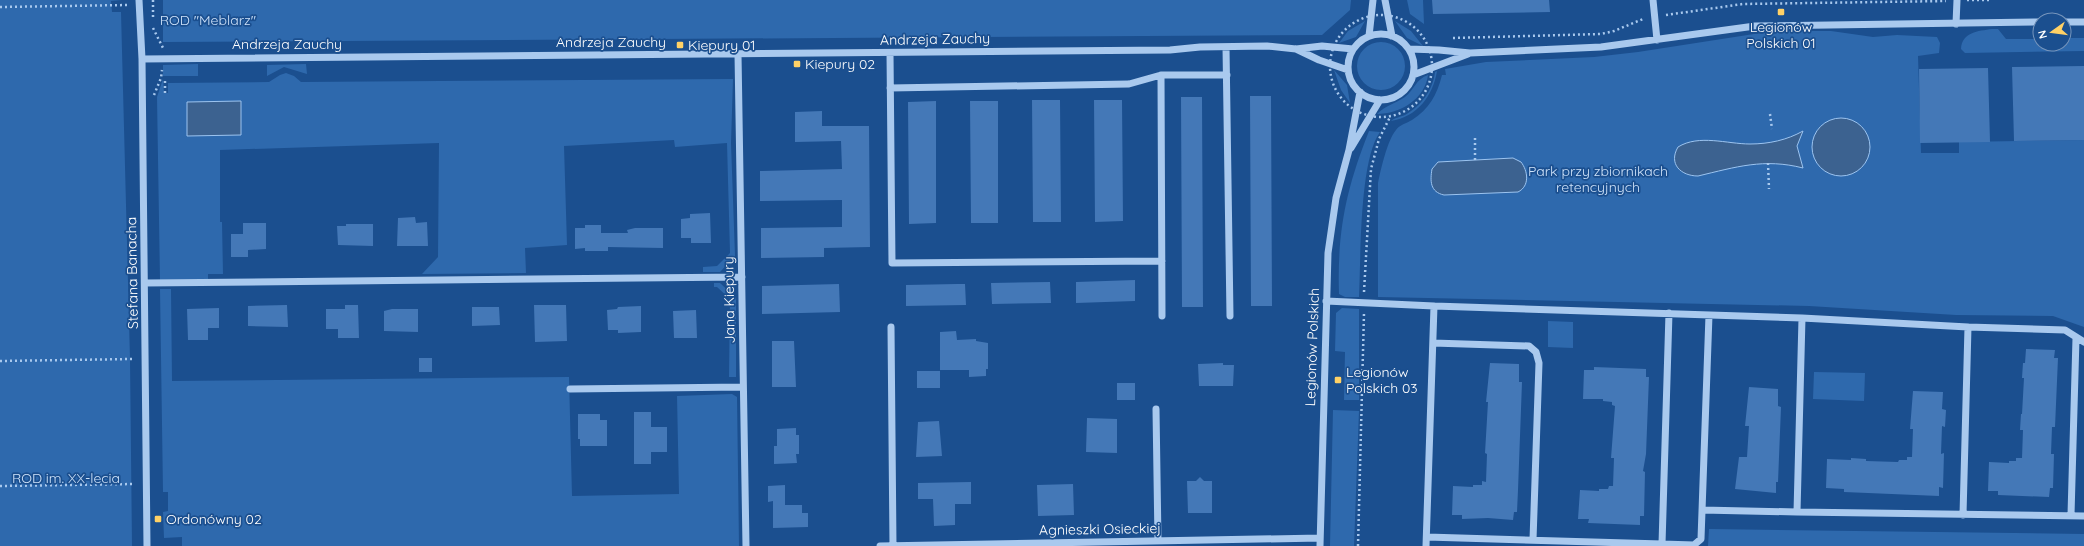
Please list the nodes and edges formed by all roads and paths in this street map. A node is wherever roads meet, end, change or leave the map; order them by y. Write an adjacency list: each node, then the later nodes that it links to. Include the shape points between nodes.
1 (153, 0): 28 (path, via 153,29)
2 (1373, 0): 19 (street)
3 (1385, 0): 20 (street)
4 (1653, 0): 22 (street)
5 (1957, 0): 18 (street)
6 (1964, 0): 7 (path)
7 (1991, 0)
8 (1946, 1): 11 (path, via 1743,4)
9 (139, 2): 10 (path); 35 (street, Stefana Banacha)
10 (0, 7)
11 (1665, 15)
12 (1393, 16): 23 (path, via 1411,25)
13 (1366, 17): 25 (path, via 1348,27)
14 (1644, 19): 21 (path, via 1601,34)
15 (2032, 22): 18 (street)
16 (2072, 22): 17 (street)
17 (2084, 22)
18 (1956, 24): 22 (street, via 1755,26)
19 (1369, 36): 20 (street); 30 (street)
20 (1392, 36): 31 (street, via 1402,41)
21 (1449, 39)
22 (1657, 40): 33 (street, via 1601,47)
23 (1425, 41): 24 (path); 26 (path)
24 (1432, 41)
25 (1334, 43)
26 (1427, 45)
27 (1226, 47): 29 (street, Andrzeja Zauchy, via 1267,46); 32 (street, Andrzeja Zauchy); 40 (street)
28 (162, 48)
29 (1296, 49): 30 (street, Andrzeja Zauchy, via 1322,46); 37 (street, Andrzeja Zauchy)
30 (1353, 49): 37 (street, via 1348,59)
31 (1409, 49): 33 (street); 41 (street, via 1414,66)
32 (890, 53): 34 (street, Andrzeja Zauchy); 43 (street)
33 (1470, 53): 41 (street)
34 (738, 54): 35 (street, Andrzeja Zauchy); 58 (street, Jana Kiepury)
35 (142, 59): 59 (street, Stefana Banacha)
36 (1330, 68): 47 (path, via 1336,90)
37 (1348, 70): 44 (street, via 1354,86)
38 (1432, 72): 49 (path, via 1425,92 1416,103 1402,113)
39 (1161, 75): 40 (street); 43 (street, via 1129,84); 57 (street)
40 (1226, 75): 67 (street)
41 (1413, 75): 46 (street, via 1401,93)
42 (165, 78): 45 (path)
43 (890, 88): 57 (street, via 892,263)
44 (1360, 92): 46 (street, via 1369,98); 53 (street, Legionów Polskich)
45 (165, 93)
46 (1380, 100): 53 (street, Legionów Polskich)
47 (1351, 108)
48 (1770, 114): 51 (path)
49 (1390, 116): 50 (path); 60 (path, via 1379,140 1370,175)
50 (1376, 117)
51 (1772, 129)
52 (1475, 138): 54 (path)
53 (1349, 150): 61 (street, Legionów Polskich, via 1336,198 1328,253)
54 (1475, 160)
55 (1768, 163): 56 (path)
56 (1769, 189)
57 (1162, 261): 66 (street)
58 (742, 277): 59 (street); 76 (street, Jana Kiepury)
59 (145, 283): 74 (street, Stefana Banacha)
60 (1364, 298)
61 (1326, 301): 62 (street); 87 (street, Legionów Polskich)
62 (1434, 306): 64 (street); 73 (street)
63 (1364, 309): 96 (path)
64 (1669, 313): 65 (street); 90 (street)
65 (1709, 314): 68 (street); 81 (street)
66 (1162, 316)
67 (1230, 316)
68 (1802, 318): 70 (street); 82 (street)
69 (891, 327): 94 (street)
70 (1968, 327): 71 (street, via 2065,330); 83 (street)
71 (2076, 338): 72 (street); 84 (street)
72 (2084, 342)
73 (1433, 343): 86 (street); 88 (street, via 1529,346 1536,352 1539,363)
74 (146, 359): 75 (path); 79 (street, Stefana Banacha)
75 (0, 361)
76 (743, 387): 77 (street); 92 (street, Jana Kiepury)
77 (570, 389)
78 (1156, 409): 89 (street)
79 (147, 483): 80 (path); 91 (street, Stefana Banacha)
80 (0, 486)
81 (1702, 510): 82 (street); 90 (street, via 1701,538 1697,543)
82 (1797, 512): 83 (street)
83 (1963, 515): 84 (street)
84 (2071, 515): 85 (street)
85 (2084, 516)
86 (1427, 537): 88 (street); 97 (street)
87 (1320, 538): 89 (street, Agnieszki Osieckiej); 95 (street, Legionów Polskich)
88 (1533, 540): 90 (street)
89 (1158, 541): 94 (street, Agnieszki Osieckiej)
90 (1662, 544)
91 (147, 546)
92 (746, 546)
93 (880, 546): 94 (street, Agnieszki Osieckiej)
94 (893, 546)
95 (1320, 546)
96 (1358, 546)
97 (1426, 546)

